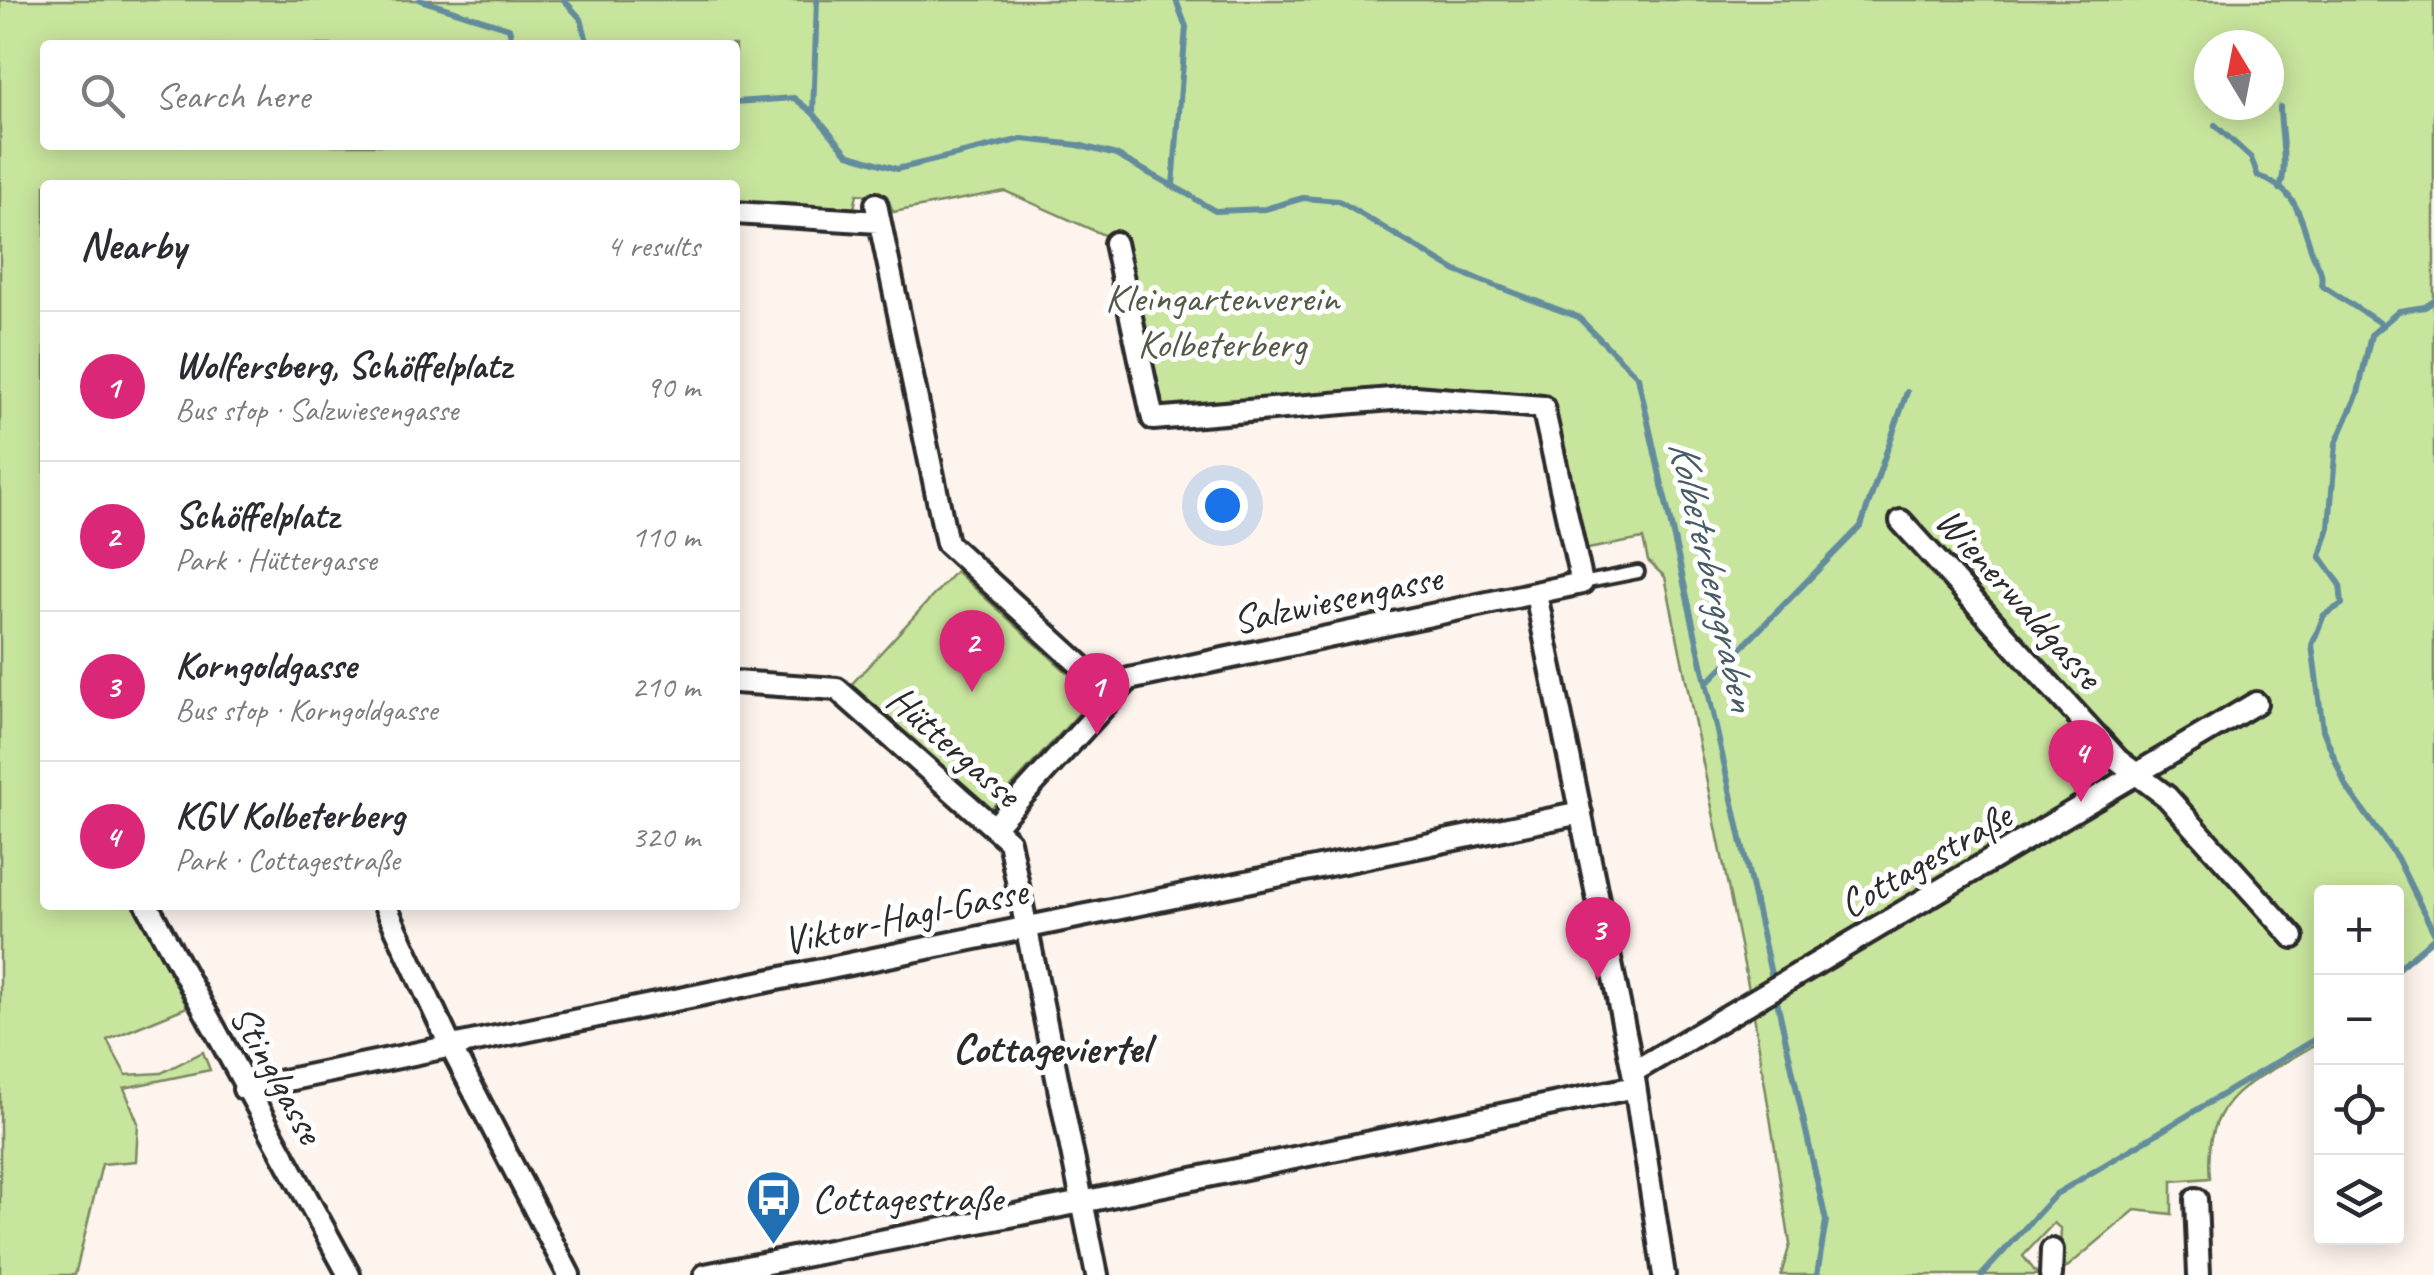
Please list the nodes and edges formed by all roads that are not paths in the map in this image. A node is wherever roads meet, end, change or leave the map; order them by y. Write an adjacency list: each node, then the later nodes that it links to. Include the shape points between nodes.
1 (740, 213): 8 (street, via 878,213 947,543)
2 (1115, 243): 5 (street, via 1152,419 1415,398 1543,407)
3 (1902, 520): 10 (street, Wienerwaldgasse, via 2118,760)
4 (1638, 572): 5 (lane)
5 (1582, 583): 6 (street, Salzwiesengasse)
6 (1536, 594): 8 (street, Salzwiesengasse, via 1128,678); 11 (street)
7 (740, 682): 12 (street, Hüttergasse, via 836,689)
8 (1112, 694): 12 (street, Salzwiesengasse)
9 (2256, 703): 10 (street, Cottagestraße)
10 (2138, 774): 16 (street, Wienerwaldgasse, via 2167,797); 18 (street, Cottagestraße, via 1761,996)
11 (1580, 813): 15 (street, Viktor-Hagl-Gasse); 18 (street)
12 (994, 827): 15 (street, Hüttergasse, via 1008,841)
13 (150, 910): 19 (street, Stinglgasse)
14 (387, 910): 17 (street)
15 (1027, 926): 17 (street, Viktor-Hagl-Gasse); 21 (street, Hüttergasse)
16 (2293, 937)
17 (450, 1045): 19 (street, Viktor-Hagl-Gasse); 24 (street)
18 (1634, 1080): 21 (street); 27 (street)
19 (244, 1089): 23 (street, Stinglgasse)
20 (2196, 1199): 29 (street)
21 (1082, 1202): 25 (street); 26 (street, Hüttergasse)
22 (2052, 1250): 28 (street)
23 (349, 1275)
24 (569, 1275)
25 (705, 1275)
26 (1098, 1275)
27 (1664, 1275)
28 (2051, 1275)
29 (2200, 1275)

